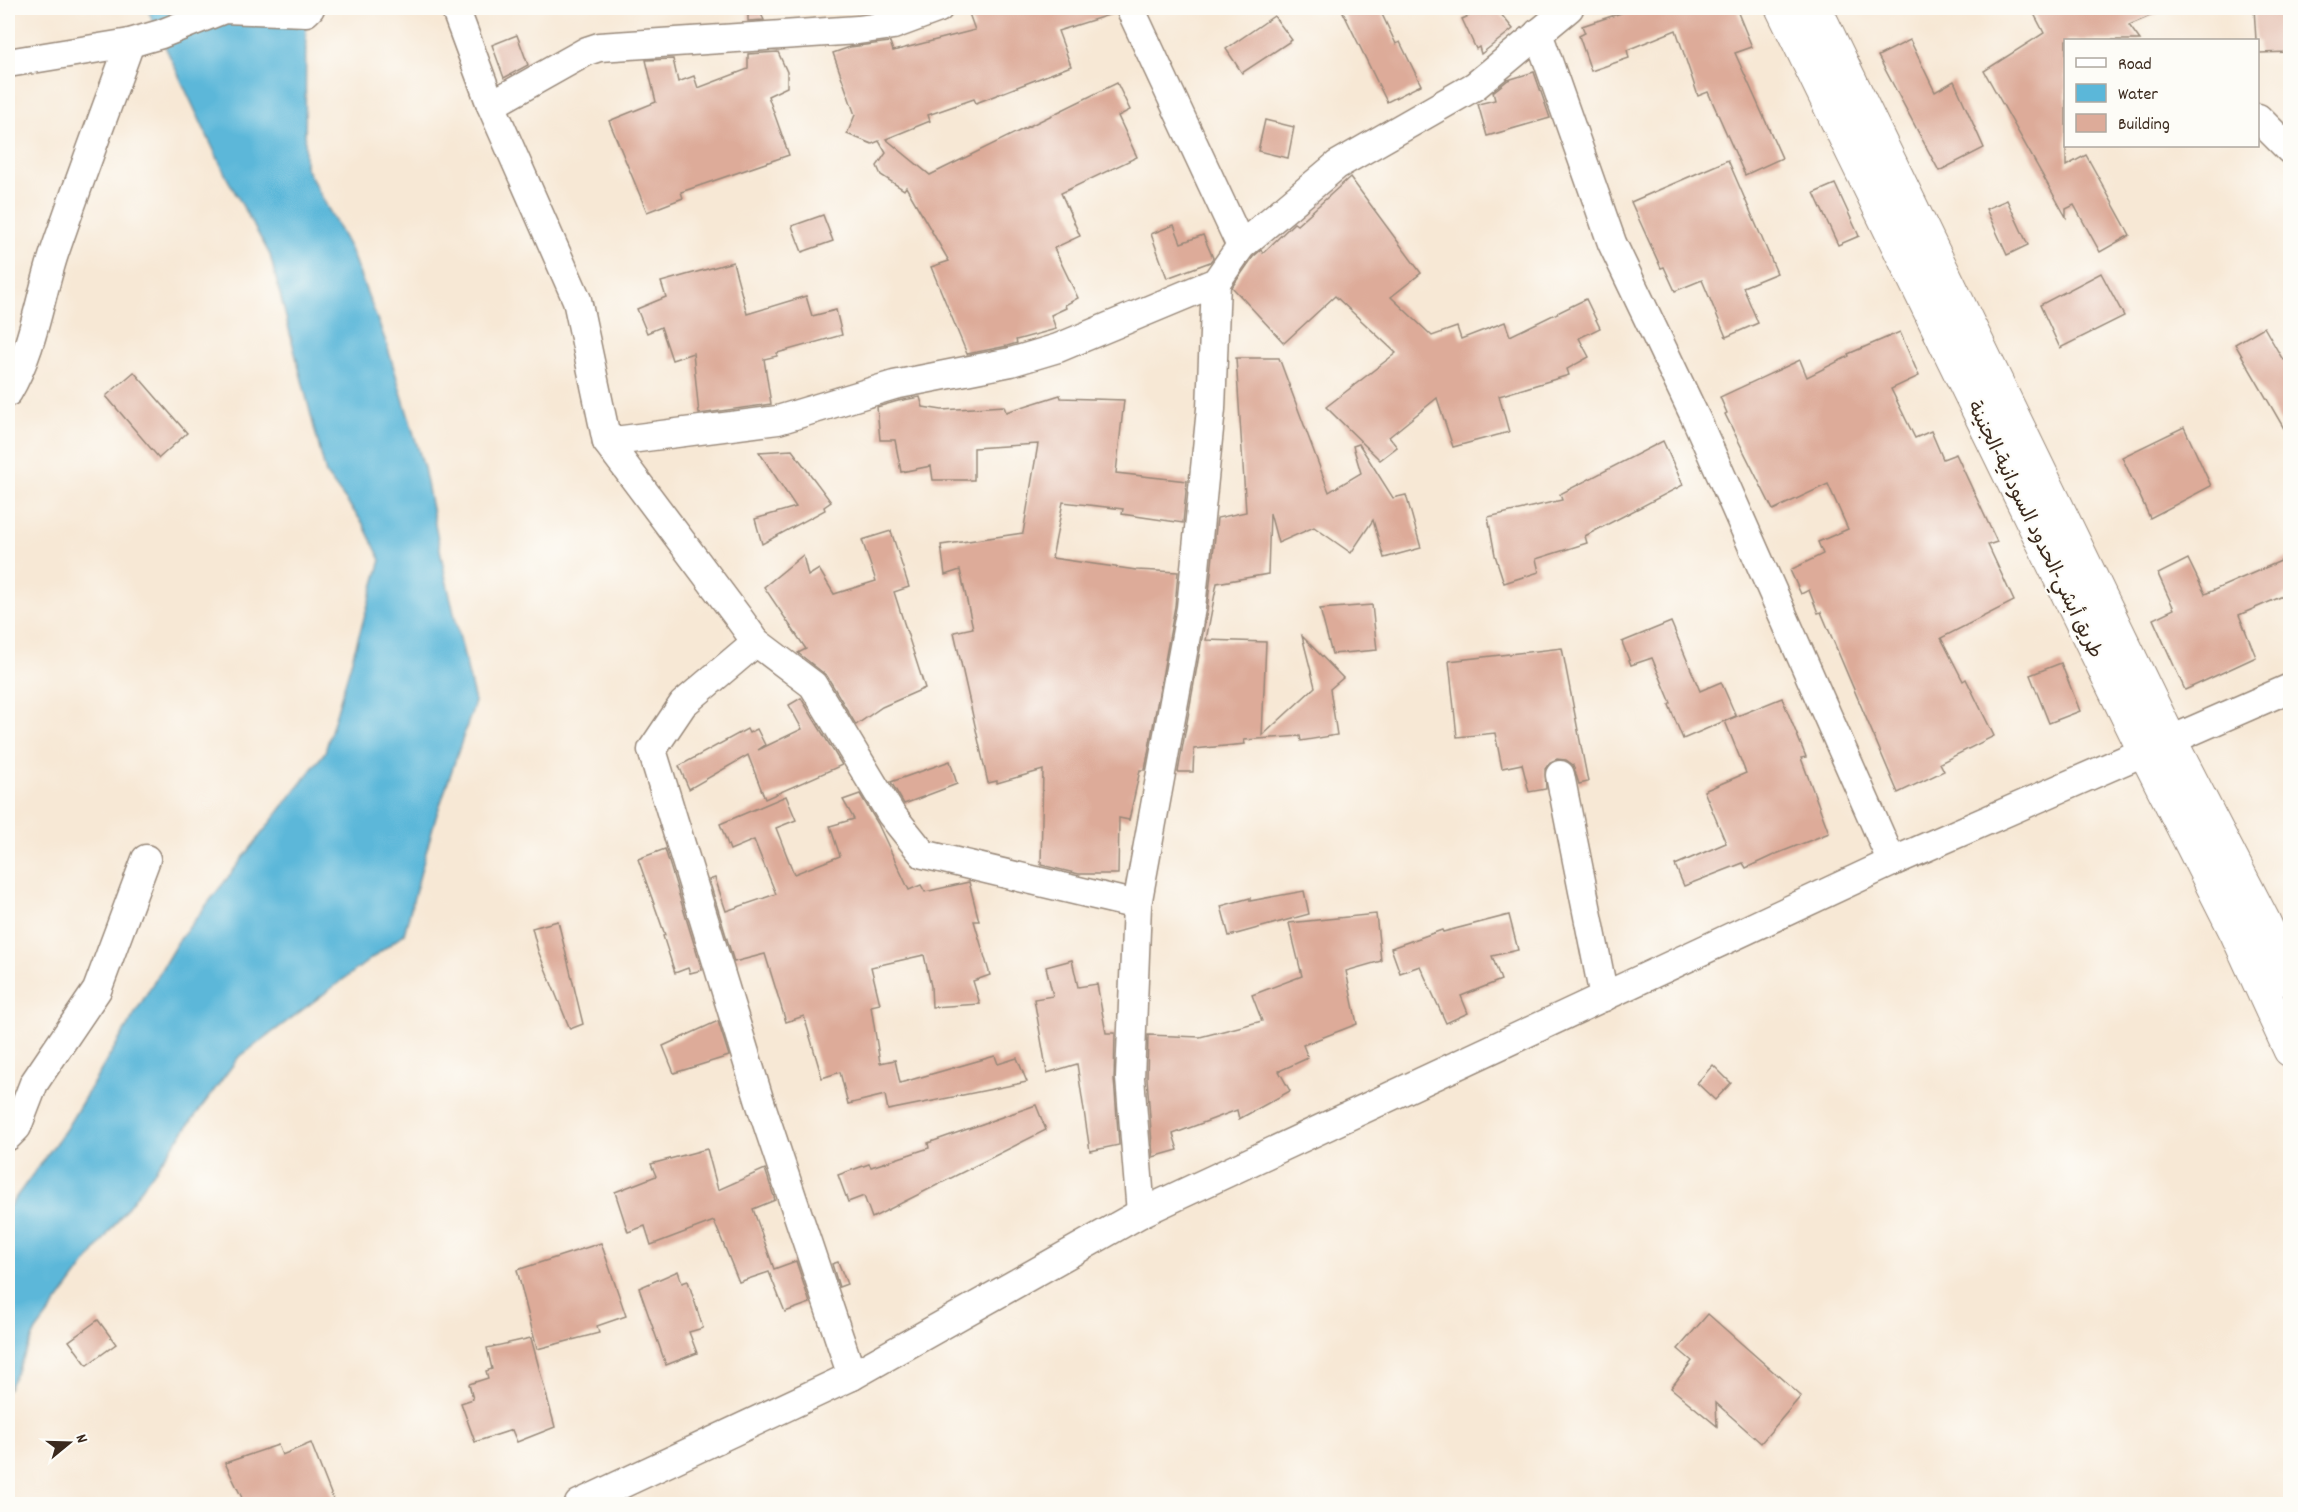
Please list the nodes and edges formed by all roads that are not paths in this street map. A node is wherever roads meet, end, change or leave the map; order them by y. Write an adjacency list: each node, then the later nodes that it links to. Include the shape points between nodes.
1 (310, 8): 9 (street, via 306,12 224,9)
2 (455, 8): 11 (street)
3 (939, 8): 11 (street, via 893,25 858,30 599,48)
4 (1130, 8): 14 (street)
5 (1569, 8): 8 (street)
6 (1782, 8): 20 (highway, طريق أبشي-الحدود السودانية-الجنينة)
7 (1823, 10): 20 (highway)
8 (1538, 33): 14 (street, via 1475,86 1337,165); 23 (street, via 1612,243 1698,423)
9 (130, 43): 10 (street); 16 (street, via 54,255 29,345)
10 (8, 63)
11 (491, 105): 17 (street, via 577,300)
12 (2259, 119): 13 (street)
13 (2290, 150)
14 (1241, 246): 15 (street)
15 (1216, 282): 17 (street, via 1058,348 1011,362 894,385 778,420); 24 (street, via 1211,409 1191,608)
16 (8, 392)
17 (607, 442): 18 (street)
18 (756, 642): 24 (street, via 813,685 891,814 923,854); 31 (street, via 683,704 652,750 759,1099)
19 (2290, 688): 20 (street)
20 (2157, 746): 23 (street); 25 (highway, طريق أبشي-الحدود السودانية-الجنينة)
21 (1560, 775): 27 (street)
22 (146, 859): 29 (street, via 97,990 34,1083 17,1127)
23 (1892, 862): 27 (street)
24 (1137, 905): 30 (street, via 1130,1078)
25 (2249, 926): 26 (highway); 28 (highway, طريق أبشي-الحدود السودانية-الجنينة)
26 (2290, 980)
27 (1604, 997): 30 (street)
28 (2290, 1050)
29 (8, 1136)
30 (1141, 1213): 31 (street)
31 (852, 1376): 32 (street)
32 (579, 1504)

